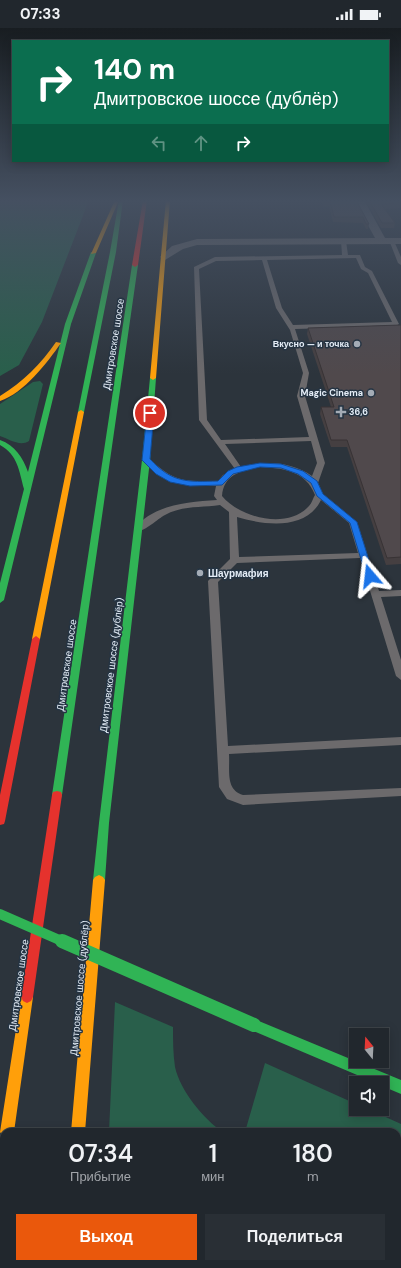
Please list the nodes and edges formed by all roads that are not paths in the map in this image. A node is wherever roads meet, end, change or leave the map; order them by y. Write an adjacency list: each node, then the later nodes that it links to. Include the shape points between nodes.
1 (165, 257): 14 (main road, Дмитровское шоссе (дублёр))
2 (91, 258): 8 (main road)
3 (112, 258): 32 (main road, Дмитровское шоссе)
4 (136, 258): 35 (main road, Дмитровское шоссе)
5 (264, 258): 6 (lane); 9 (lane, via 279,308); 13 (lane, via 215,259 196,268 203,420)
6 (269, 258)
7 (359, 258): 9 (lane, via 363,268 370,272 396,324)
8 (68, 324): 10 (main road, via 41,369 13,392); 18 (main road)
9 (291, 327): 11 (lane, via 306,373 301,396)
10 (0, 399)
11 (314, 439): 13 (lane); 16 (lane, via 321,463)
12 (0, 442): 18 (main road, via 13,451 20,460 26,473)
13 (220, 442): 15 (lane)
14 (146, 460): 17 (lane, via 158,473 173,480 190,484); 22 (main road, Дмитровское шоссе (дублёр))
15 (239, 469): 16 (lane, via 260,465 281,466 301,472); 17 (lane)
16 (314, 482): 19 (lane)
17 (220, 483): 20 (lane, via 218,496)
18 (28, 493): 27 (main road)
19 (319, 495): 21 (lane, via 314,507 308,512 289,519 254,520); 23 (lane, via 353,522)
20 (221, 502): 21 (lane); 22 (lane, via 172,508 157,514)
21 (233, 513): 24 (lane)
22 (138, 529): 36 (main road, Дмитровское шоссе (дублёр), via 104,823)
23 (364, 555): 24 (lane); 26 (lane)
24 (235, 560): 30 (lane, via 213,581)
25 (401, 593): 26 (lane)
26 (376, 594): 28 (lane)
27 (0, 600)
28 (401, 676)
29 (401, 741): 30 (lane)
30 (223, 750): 31 (lane, via 225,787 231,796 243,800)
31 (401, 792)
32 (0, 821)
33 (0, 914): 34 (main road, bridge)
34 (401, 1087)
35 (8, 1128)
36 (78, 1128)

